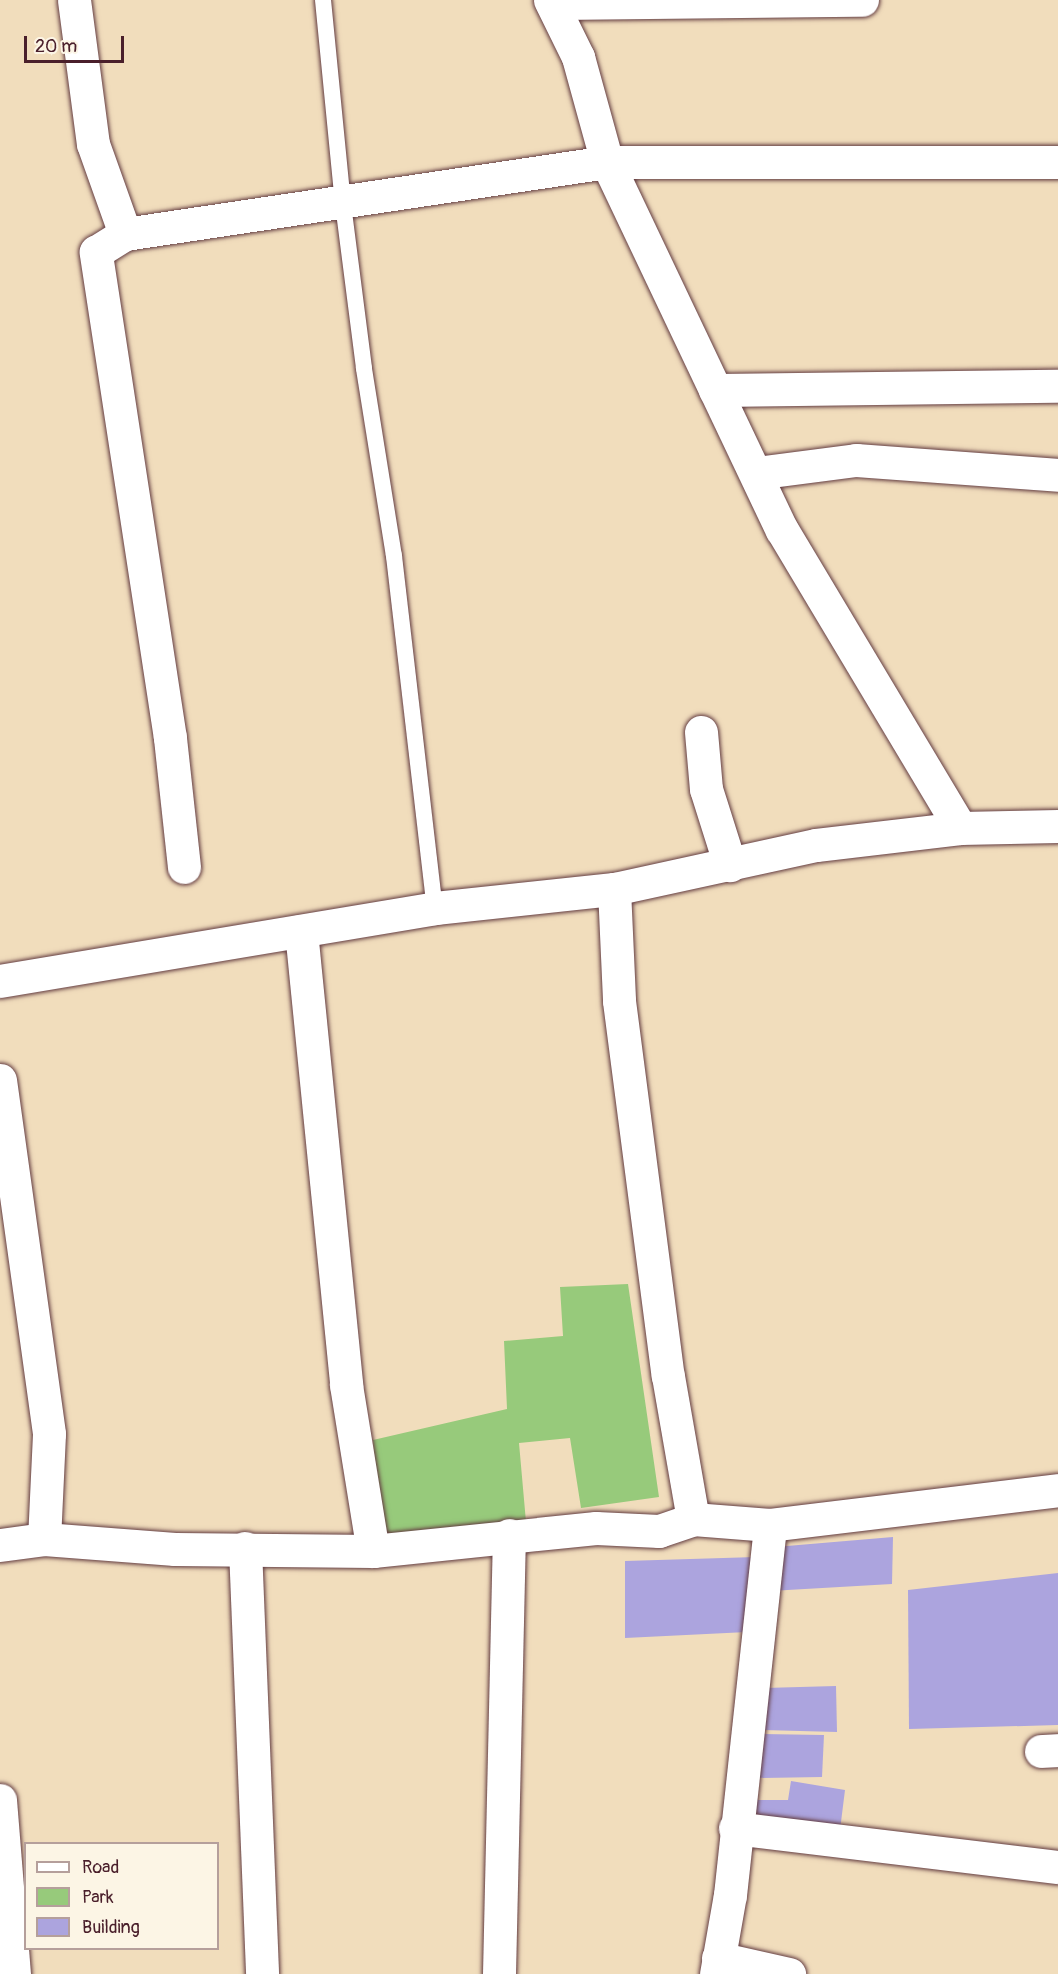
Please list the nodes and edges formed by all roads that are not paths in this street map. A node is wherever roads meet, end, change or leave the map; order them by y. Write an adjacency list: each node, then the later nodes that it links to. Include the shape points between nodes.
1 (74, 0): 9 (street, via 93,144)
2 (323, 0): 8 (lane)
3 (862, 0): 4 (street)
4 (647, 1): 5 (street)
5 (551, 2): 6 (street, via 578,57)
6 (607, 162): 7 (street); 8 (street); 11 (street)
7 (1058, 162)
8 (344, 204): 9 (street, via 226,217); 20 (lane, via 364,369 394,556)
9 (125, 234): 18 (street, via 96,252 170,738)
10 (1058, 386): 11 (street)
11 (716, 390): 12 (street)
12 (756, 474): 13 (street, via 856,460); 16 (street, via 782,530)
13 (1058, 475)
14 (701, 732): 17 (street, via 706,789)
15 (1058, 826): 16 (street)
16 (960, 828): 17 (street, via 816,844)
17 (730, 866): 19 (street)
18 (184, 867)
19 (614, 889): 20 (street); 25 (street, via 619,1000 668,1376)
20 (435, 908): 21 (street)
21 (301, 932): 22 (street); 31 (street, via 346,1385)
22 (0, 981)
23 (0, 1080): 28 (street, via 49,1434)
24 (1058, 1490): 26 (street)
25 (693, 1519): 26 (street); 27 (street, via 659,1531 596,1528)
26 (770, 1525): 33 (street)
27 (509, 1535): 31 (street); 38 (street)
28 (44, 1539): 29 (street); 30 (street, via 175,1548)
29 (0, 1545)
30 (245, 1548): 31 (street); 37 (street)
31 (372, 1551)
32 (0, 1800): 36 (street)
33 (735, 1827): 34 (street); 35 (street, via 730,1895)
34 (1058, 1867)
35 (717, 1966): 39 (street)
36 (14, 1974)
37 (262, 1974)
38 (499, 1974)
39 (789, 1974)

